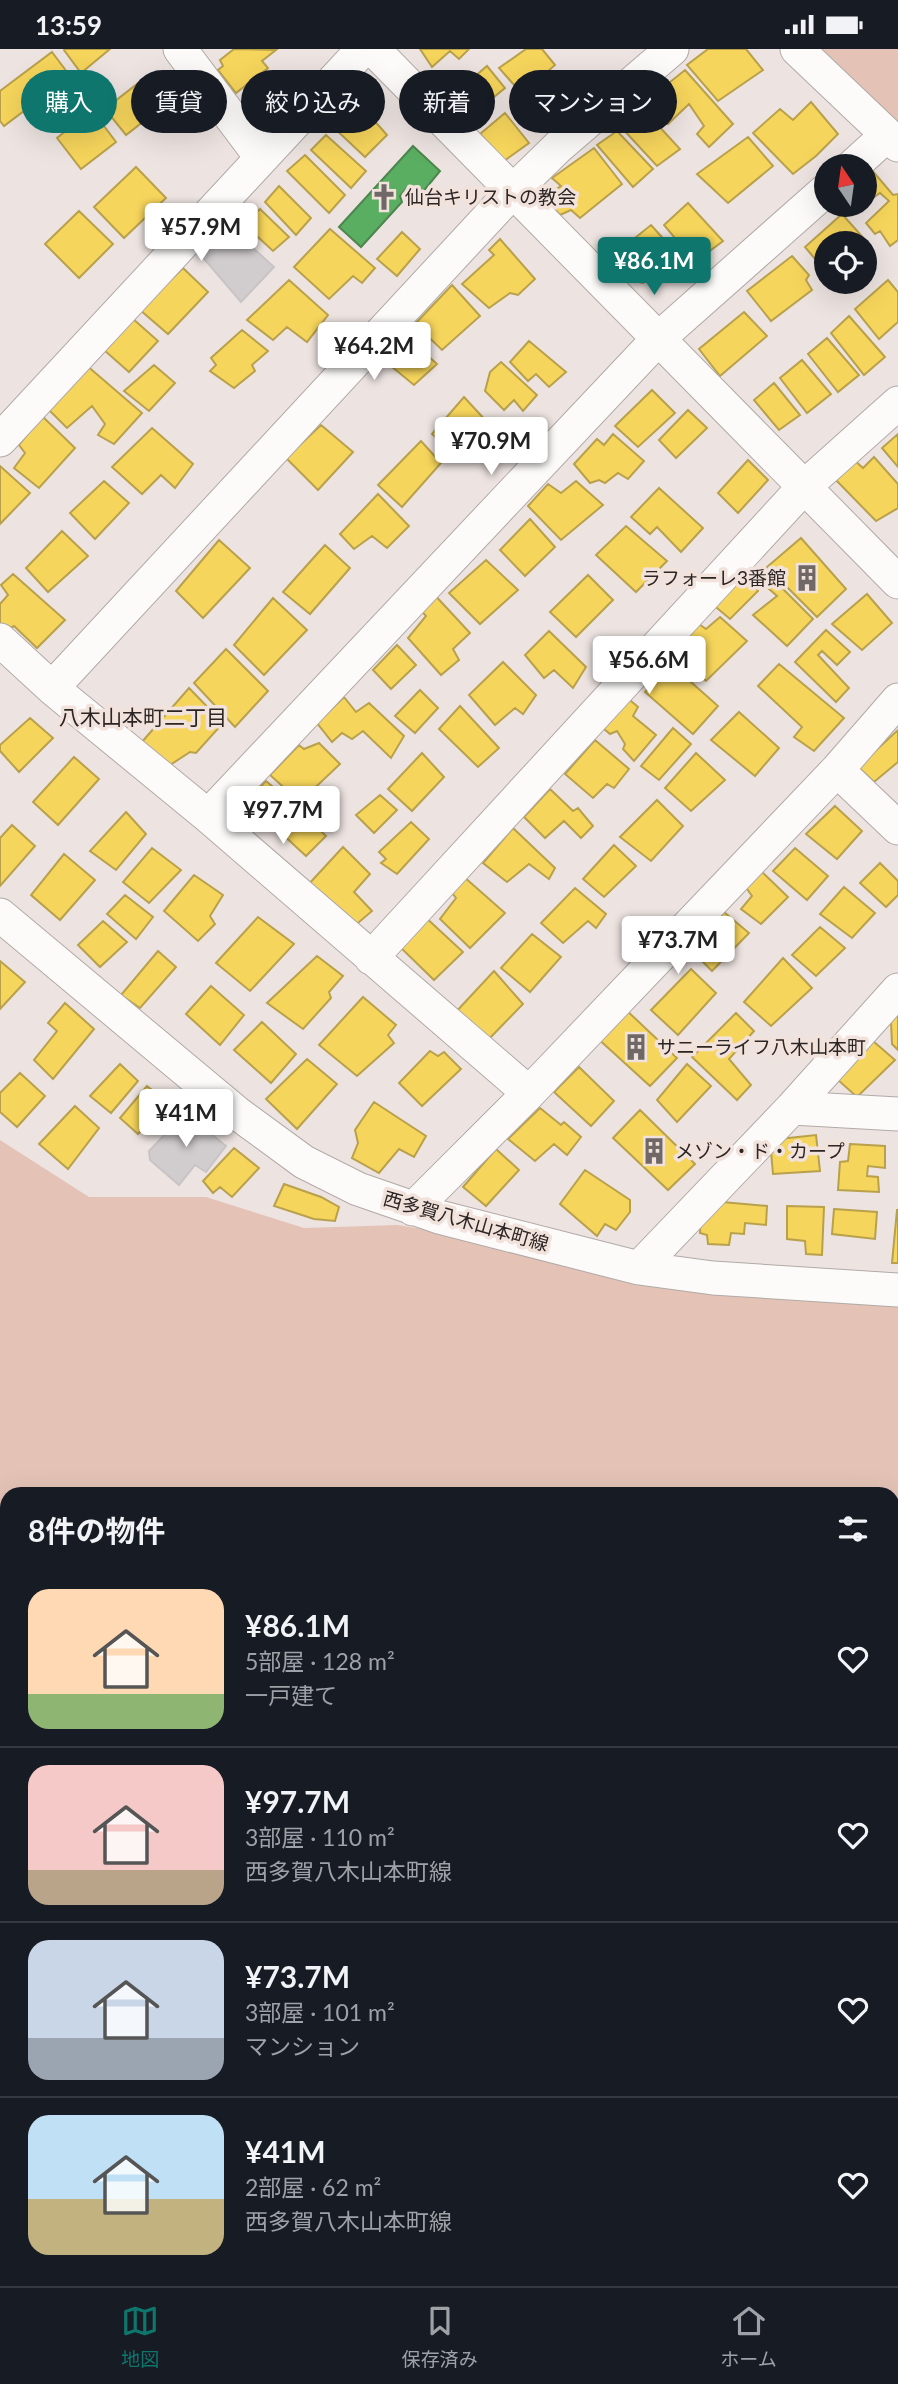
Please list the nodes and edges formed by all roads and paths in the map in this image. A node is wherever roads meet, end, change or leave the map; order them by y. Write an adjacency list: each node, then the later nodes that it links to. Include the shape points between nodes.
1 (180, 49): 8 (street)
2 (363, 49): 8 (street)
3 (373, 49): 9 (street)
4 (672, 49): 9 (street)
5 (797, 49): 6 (street)
6 (892, 140): 7 (street)
7 (871, 154)
8 (261, 157): 13 (street)
9 (512, 192): 11 (street); 17 (street)
10 (814, 201): 11 (street)
11 (658, 339): 14 (street); 20 (street)
12 (898, 403): 14 (street)
13 (0, 440)
14 (804, 487): 15 (street); 23 (street)
15 (898, 582)
16 (0, 640): 17 (street)
17 (52, 688): 20 (street)
18 (898, 701): 19 (street)
19 (837, 771): 21 (street); 25 (street)
20 (208, 816): 23 (street)
21 (898, 828)
22 (0, 915): 28 (street, 西多賀八木山本町線, via 178,1066 304,1162)
23 (371, 958): 25 (street)
24 (898, 990): 26 (street)
25 (529, 1093): 28 (street)
26 (792, 1108): 27 (street); 29 (street)
27 (898, 1114)
28 (413, 1209): 29 (street, 西多賀八木山本町線)
29 (639, 1268): 30 (street, 西多賀八木山本町線, via 713,1278)
30 (898, 1290)

